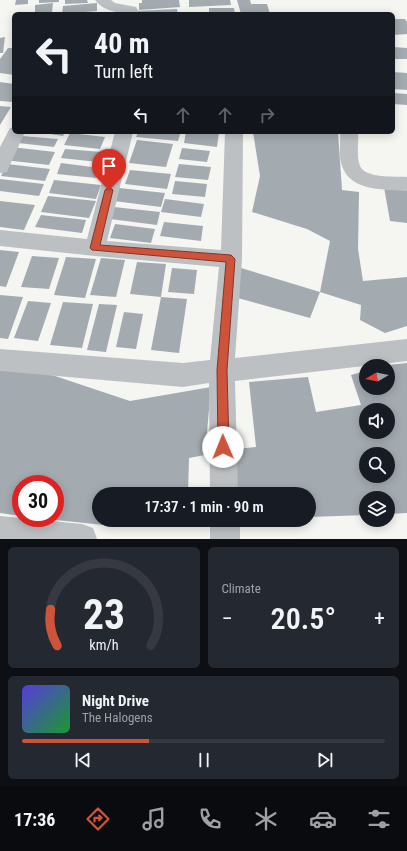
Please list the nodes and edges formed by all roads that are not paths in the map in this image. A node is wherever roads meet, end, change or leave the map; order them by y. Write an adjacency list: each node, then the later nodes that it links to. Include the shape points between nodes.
1 (102, 0): 2 (street, via 111,6)
2 (132, 12)
3 (15, 134): 7 (street)
4 (124, 134): 10 (street)
5 (234, 134): 11 (street)
6 (350, 134): 8 (street, via 351,165 354,173 362,179 371,181)
7 (0, 167)
8 (407, 184)
9 (0, 238): 10 (street)
10 (95, 248): 11 (street)
11 (231, 259): 14 (street)
12 (407, 350): 14 (street)
13 (0, 360): 14 (street, via 183,374)
14 (222, 370): 15 (street)
15 (224, 487)
16 (225, 527): 19 (street)
17 (0, 531): 18 (street)
18 (82, 539)
19 (225, 539)

